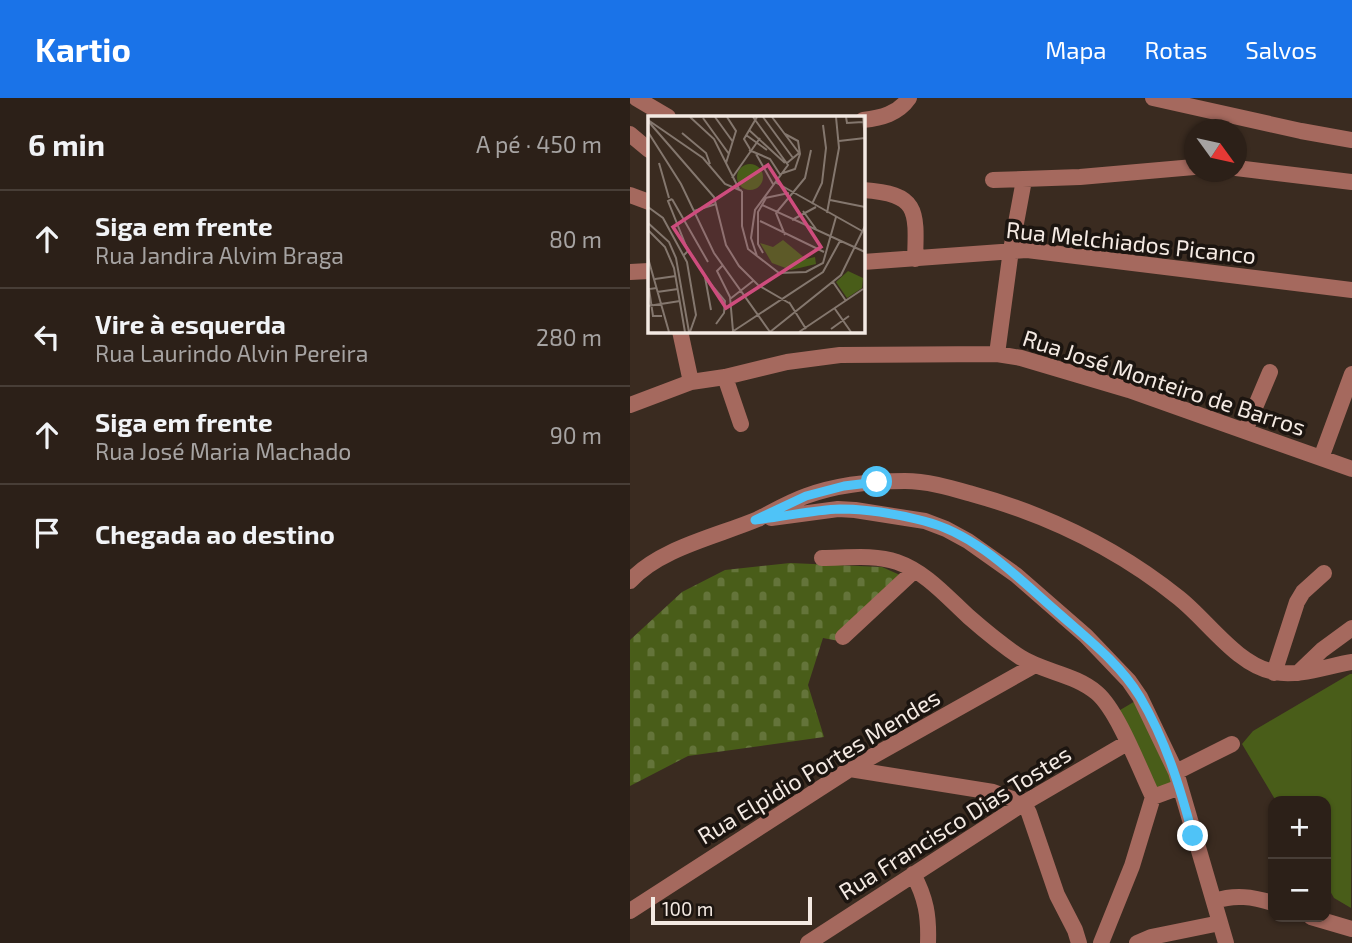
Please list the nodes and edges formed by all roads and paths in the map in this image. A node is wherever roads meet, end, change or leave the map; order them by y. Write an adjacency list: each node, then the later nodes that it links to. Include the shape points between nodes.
1 (636, 98): 4 (street)
2 (909, 98): 5 (street, via 890,114)
3 (1153, 98): 7 (street)
4 (666, 116)
5 (864, 120)
6 (630, 134): 8 (street)
7 (1352, 140)
8 (648, 149)
9 (1184, 168): 12 (street)
10 (1247, 169): 13 (street)
11 (993, 180): 12 (street)
12 (1024, 180): 17 (street)
13 (1352, 182)
14 (864, 190): 18 (street, via 900,196 909,204 916,230)
15 (630, 195): 16 (street)
16 (648, 202)
17 (1011, 250): 18 (street, Rua Melchiados Picanco); 22 (street, Rua Melchiados Picanco); 24 (street)
18 (915, 259): 19 (street, Rua Melchiados Picanco)
19 (864, 262)
20 (648, 271): 21 (street)
21 (630, 272)
22 (1352, 290)
23 (680, 332): 28 (street)
24 (997, 354): 27 (street, Rua José Monteiro de Barros, via 840,355); 31 (street, Rua José Monteiro de Barros, via 1118,387)
25 (1270, 372): 31 (street)
26 (1352, 374): 32 (street)
27 (725, 377): 28 (street, Rua José Monteiro de Barros); 30 (street)
28 (691, 382): 29 (street, Rua José Monteiro de Barros)
29 (630, 405)
30 (741, 424)
31 (1245, 431): 32 (street, Rua José Monteiro de Barros)
32 (1321, 458): 33 (street, Rua José Monteiro de Barros)
33 (1352, 469)
34 (755, 520): 38 (street, via 682,548); 43 (street, via 806,496 877,482 907,481 998,501 1082,534 1133,563 1185,602 1238,654); 45 (street, via 838,509 925,521 946,529 1016,575 1095,645)
35 (822, 558): 36 (street, via 876,558)
36 (914, 571): 40 (street); 42 (street)
37 (1324, 573): 43 (street, via 1297,602)
38 (630, 581)
39 (1352, 628): 44 (street)
40 (843, 637)
41 (1352, 662): 44 (street)
42 (1035, 666): 46 (street, via 1083,684); 49 (street, Rua Elpidio Portes Mendes)
43 (1274, 673): 44 (street)
44 (1298, 673)
45 (1140, 697): 46 (street); 50 (street)
46 (1112, 711): 47 (street)
47 (1127, 743): 51 (street); 52 (street, Rua Francisco Dias Tostes)
48 (1232, 744): 50 (street)
49 (850, 769): 52 (street, via 993,792); 56 (street, Rua Elpidio Portes Mendes)
50 (1178, 779): 51 (street); 54 (street)
51 (1153, 797): 63 (street)
52 (1024, 803): 53 (street, Rua Francisco Dias Tostes); 62 (street)
53 (913, 874): 60 (street, Rua Francisco Dias Tostes); 61 (street, via 927,903)
54 (1215, 901): 55 (street, via 1240,896); 58 (street)
55 (1268, 902)
56 (630, 911)
57 (1328, 922): 59 (street)
58 (1220, 923): 64 (street); 65 (street)
59 (1352, 929)
60 (819, 940)
61 (928, 943)
62 (1079, 943)
63 (1101, 943)
64 (1137, 943)
65 (1226, 943)

